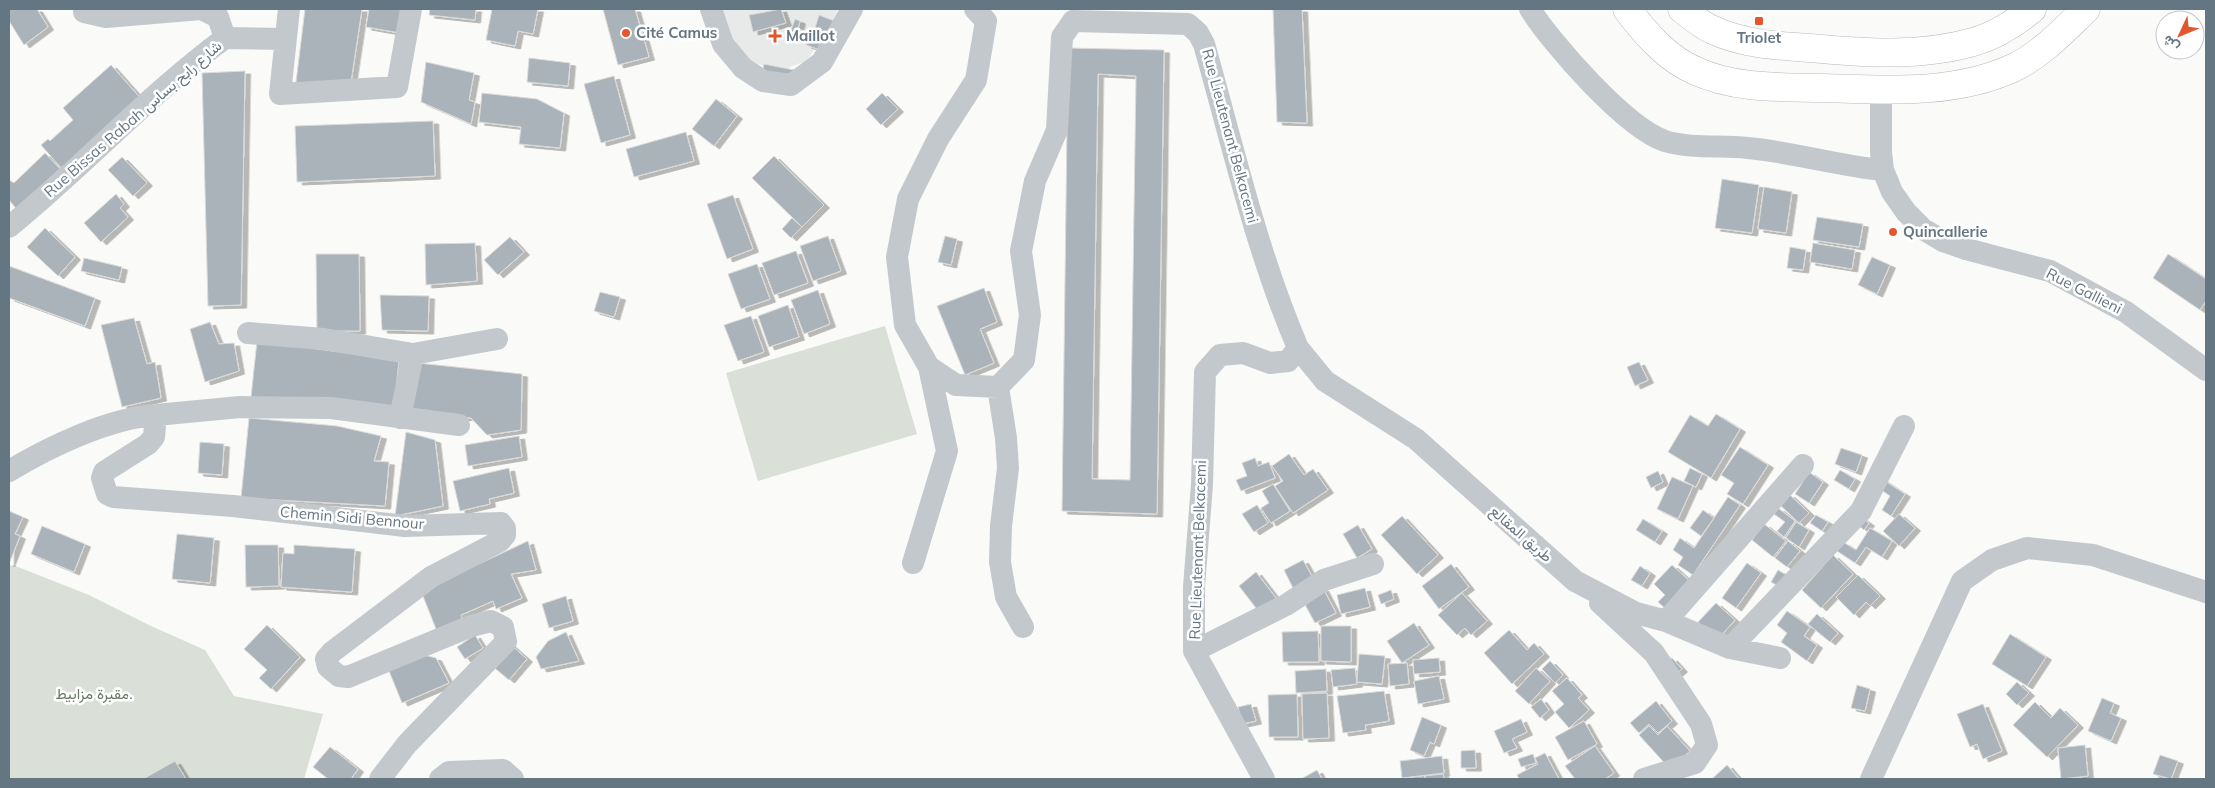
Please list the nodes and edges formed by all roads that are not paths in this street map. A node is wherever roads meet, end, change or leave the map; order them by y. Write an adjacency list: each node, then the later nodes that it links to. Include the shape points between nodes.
1 (84, 9): 12 (street, Rue Bissas Rabah شارع رابح بساس, via 84,12 106,17 201,9 218,17)
2 (289, 9): 13 (street)
3 (412, 9): 13 (street, via 398,87 280,94)
4 (711, 9): 5 (street, via 723,44 743,68 763,81 791,85 822,62)
5 (852, 9)
6 (974, 9): 21 (street, via 986,21 976,80 938,139 908,199 897,257 905,325)
7 (1530, 9): 15 (street, via 1542,27 1618,109 1642,129 1664,140 1687,146 1749,148)
8 (1626, 9): 14 (highway, via 1675,59 1712,78 1762,87)
9 (1682, 9): 10 (highway, via 1713,30 1754,42 1879,52 1930,50 1973,42 2007,26)
10 (2032, 9)
11 (2086, 9): 14 (highway, via 2047,45 2014,68 1994,76 1959,84)
12 (225, 38): 13 (street); 16 (street, Rue Bissas Rabah شارع رابح بساس)
13 (285, 39)
14 (1881, 90): 15 (street, Rue Gallieni)
15 (1883, 170): 22 (street, Rue Gallieni, via 1892,192 1923,229 1966,250 2050,271 2126,312)
16 (9, 227)
17 (248, 333): 20 (street, via 324,339)
18 (497, 338): 20 (street)
19 (1298, 348): 23 (street, Rue Lieutenant Belkacemi, via 1282,312 1256,232 1204,44 1198,33 1188,24 1073,21 1062,37 1057,130 1035,181 1021,251 1030,315 1024,360); 32 (street, طريق المقالع, via 1325,381 1416,439); 37 (street, Rue Lieutenant Belkacemi, via 1288,361 1270,363 1243,353 1220,355 1205,372 1202,484 1194,587)
20 (412, 354): 25 (street)
21 (929, 367): 23 (street, via 956,385); 30 (street, via 948,451)
22 (2206, 370)
23 (998, 386): 35 (street, via 1008,468 1000,562 1006,597)
24 (156, 415): 25 (street, via 240,407 331,408); 29 (street, via 134,416 47,448); 39 (street, Chemin Sidi Bennour, via 154,437 148,444 104,472 102,478 107,494 405,526 502,523 505,528 500,541 431,576 326,659 328,667 339,676 348,677 471,626 490,622 503,627 506,642 407,744)
25 (400, 418): 26 (street)
26 (459, 425)
27 (1904, 426): 36 (street, via 1861,511)
28 (1803, 465): 34 (street)
29 (9, 471)
30 (914, 563)
31 (1373, 564): 37 (street, via 1324,580 1286,606)
32 (1575, 581): 34 (street, طريق المقالع, via 1636,613); 43 (street, via 1654,653 1701,724 1708,745 1695,763)
33 (2206, 592): 44 (street, via 2093,555 2027,548 1992,560 1962,581)
34 (1666, 621): 36 (street, طريق المقالع)
35 (1023, 627)
36 (1730, 648): 38 (street, طريق المقالع)
37 (1194, 651): 42 (street, Rue Lieutenant Belkacemi)
38 (1780, 658)
39 (380, 779)
40 (440, 779): 41 (street, via 449,772 503,770)
41 (513, 779)
42 (1264, 779)
43 (1644, 779)
44 (1872, 779)

